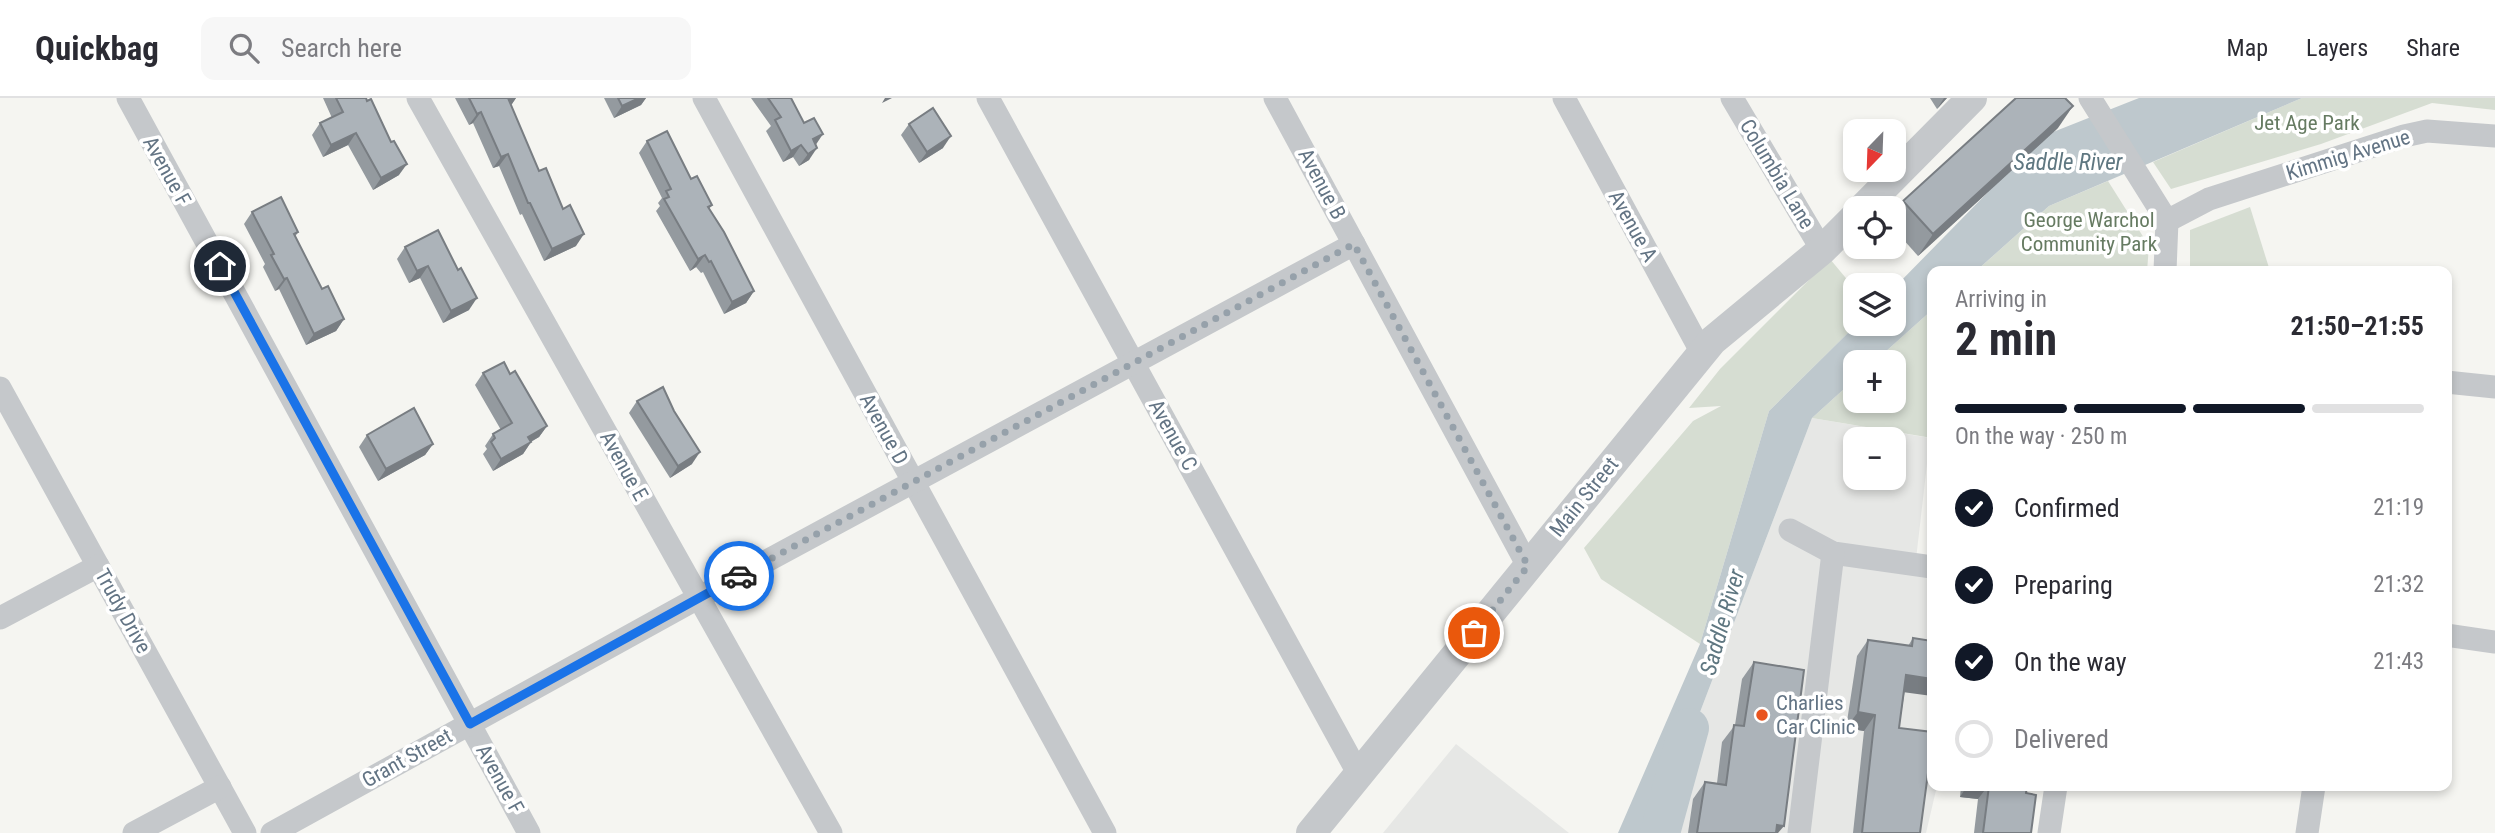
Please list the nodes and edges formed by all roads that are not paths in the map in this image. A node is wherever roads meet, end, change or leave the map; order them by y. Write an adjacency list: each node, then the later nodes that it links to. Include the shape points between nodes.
1 (128, 98): 32 (street, Avenue F)
2 (418, 98): 28 (street, Avenue E)
3 (704, 98): 22 (street, Avenue D)
4 (988, 98): 18 (street, Avenue C)
5 (1275, 98): 14 (street, Avenue B)
6 (1564, 98): 17 (street, Avenue A)
7 (1732, 98): 15 (street, Columbia Lane)
8 (1972, 98): 11 (street)
9 (2091, 99): 12 (street)
10 (2495, 136): 12 (street, Kimmig Avenue, via 2427,131 2404,136 2209,199)
11 (1875, 196)
12 (2167, 221): 16 (street)
13 (1843, 229): 15 (street, Main Street)
14 (1354, 244): 18 (street, Grant Street); 26 (street, Avenue B)
15 (1822, 250): 17 (street, Main Street)
16 (2165, 266)
17 (1702, 353): 26 (street, Main Street)
18 (1133, 363): 22 (street, Grant Street); 33 (street, Avenue C)
19 (2452, 383): 20 (street)
20 (2495, 387)
21 (0, 388): 25 (street, Trudy Drive)
22 (913, 482): 28 (street, Grant Street); 42 (street, Avenue D)
23 (1790, 530): 24 (street)
24 (1833, 553): 27 (street); 44 (street)
25 (98, 566): 29 (street); 34 (street, Trudy Drive)
26 (1528, 566): 33 (street, Main Street)
27 (1927, 566)
28 (698, 597): 32 (street, Grant Street); 41 (street, Avenue E)
29 (0, 618)
30 (2452, 636): 31 (street)
31 (2495, 642)
32 (470, 724): 39 (street, Grant Street); 40 (street, Avenue F)
33 (1358, 773): 43 (street, Main Street)
34 (220, 787): 37 (street); 38 (street, Trudy Drive)
35 (2055, 791): 45 (street)
36 (2313, 791): 46 (street)
37 (134, 833)
38 (245, 833)
39 (272, 833)
40 (529, 833)
41 (831, 833)
42 (1105, 833)
43 (1311, 833)
44 (1799, 833)
45 (2049, 833)
46 (2307, 833)

